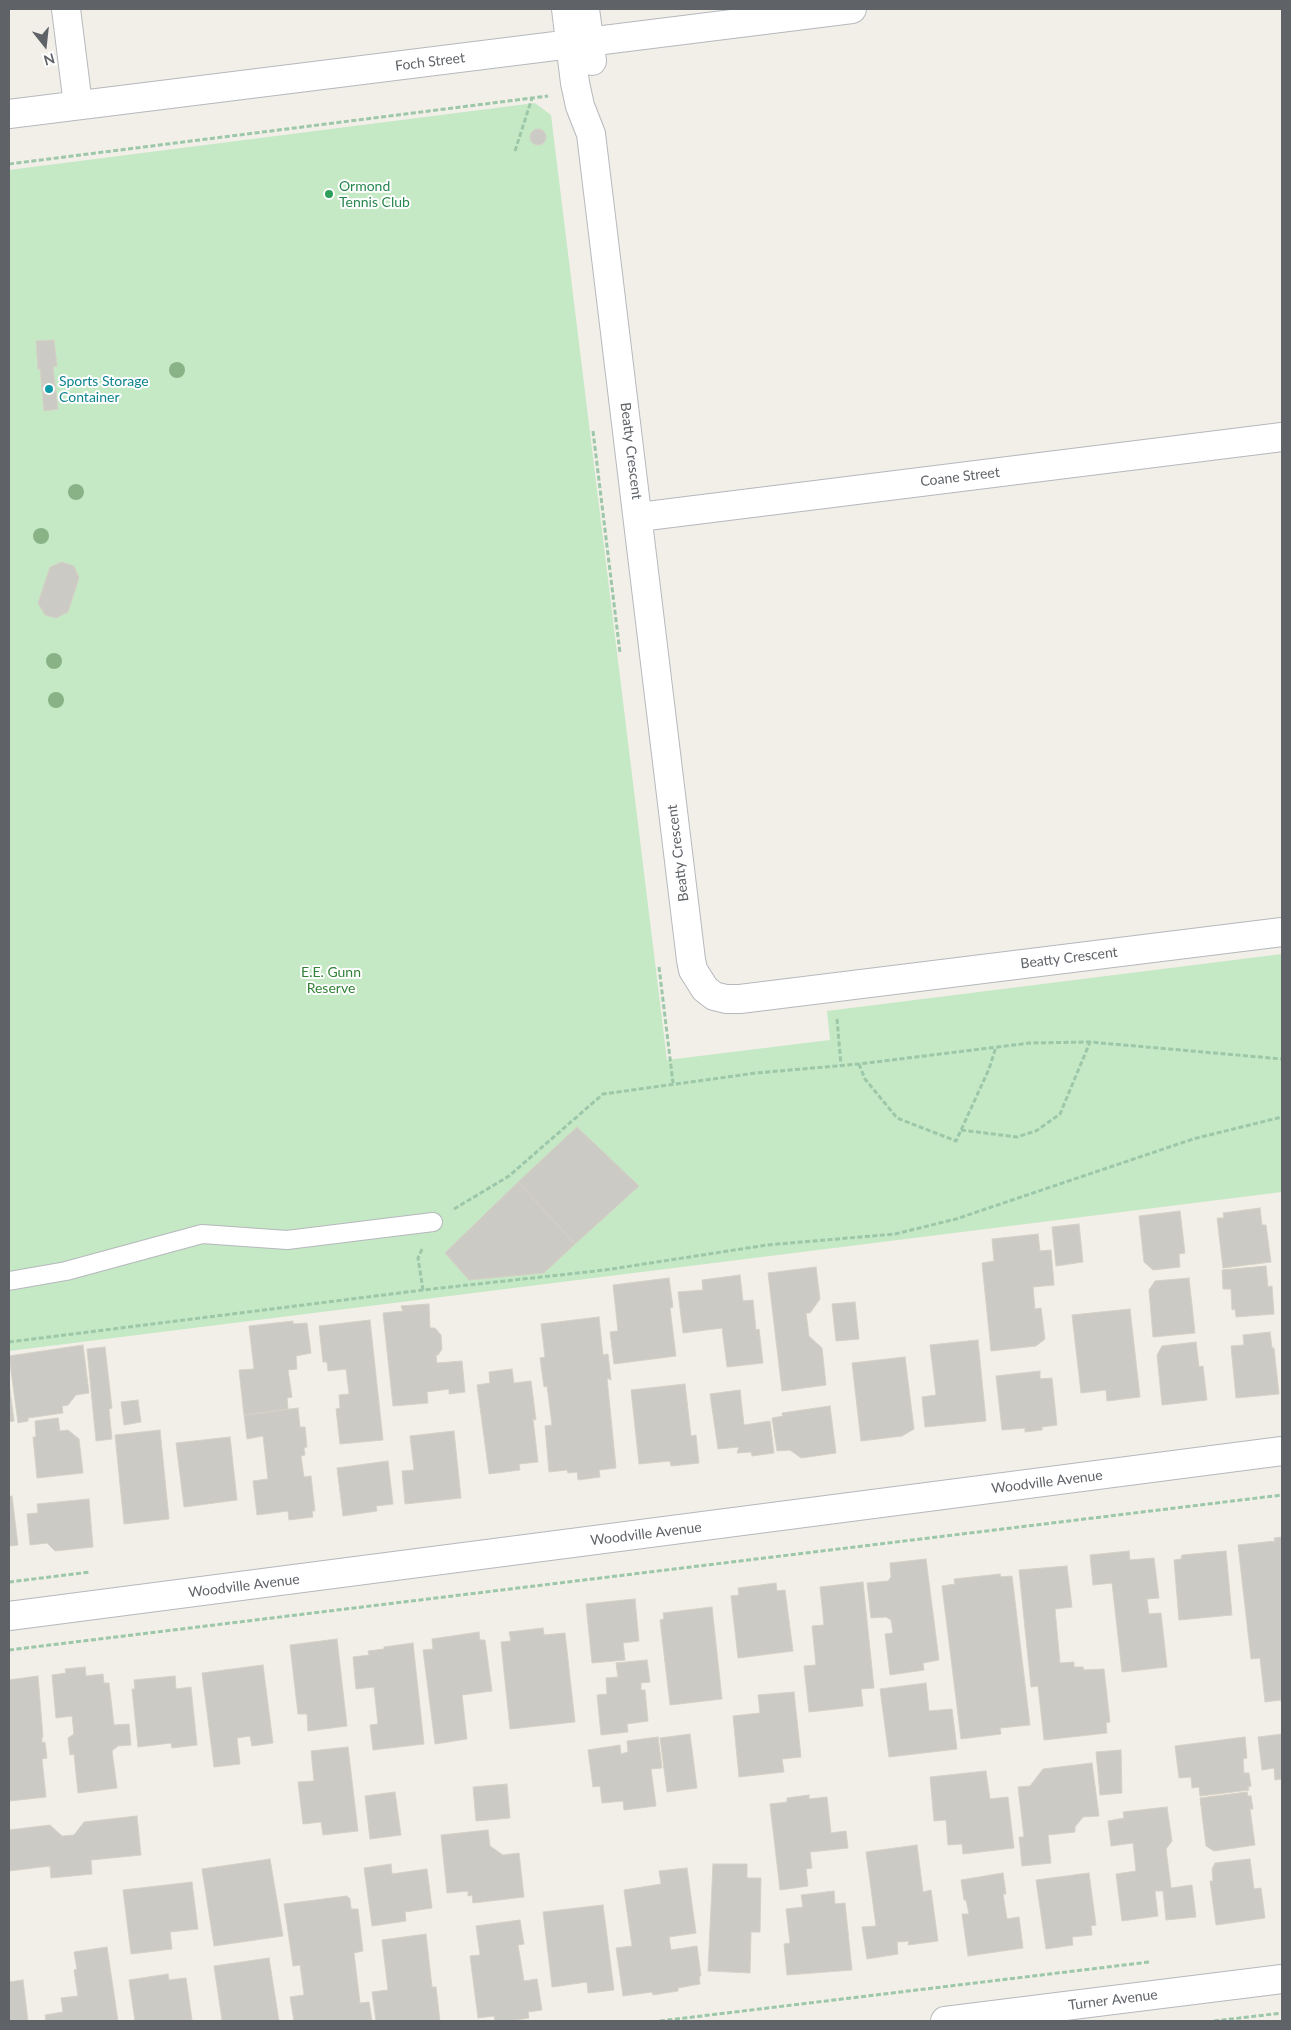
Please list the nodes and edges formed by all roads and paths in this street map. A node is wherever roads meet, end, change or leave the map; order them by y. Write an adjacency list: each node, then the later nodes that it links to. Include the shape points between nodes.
1 (66, 9): 8 (street)
2 (566, 9): 5 (street)
3 (585, 9): 5 (street)
4 (852, 9): 5 (street, Foch Street)
5 (580, 43): 8 (street, Foch Street); 13 (street, Beatty Crescent, via 596,104 591,134)
6 (553, 96): 7 (path)
7 (532, 98): 10 (path); 11 (path)
8 (78, 106): 9 (street, Foch Street)
9 (9, 114)
10 (515, 151)
11 (9, 164)
12 (1282, 437): 13 (street, Coane Street)
13 (639, 517): 15 (street, Beatty Crescent, via 693,970 705,989 726,999)
14 (1282, 932): 15 (street, Beatty Crescent)
15 (834, 988): 20 (path)
16 (1090, 1042): 17 (path); 18 (path); 22 (path, via 1060,1114 1036,1131 1017,1137)
17 (996, 1047): 19 (path); 22 (path)
18 (1282, 1059)
19 (859, 1064): 20 (path); 22 (path, via 865,1079 897,1118 956,1141)
20 (841, 1065): 23 (path, via 603,1094 510,1176)
21 (1282, 1117): 25 (path, via 1193,1139 926,1228 895,1234 767,1245 605,1270)
22 (961, 1130)
23 (433, 1222): 24 (lane, via 287,1240 202,1234 66,1271); 25 (path, via 418,1258)
24 (9, 1281)
25 (423, 1290): 26 (path)
26 (9, 1342)
27 (1282, 1451): 29 (street, Woodville Avenue)
28 (1282, 1495): 30 (path)
29 (9, 1616)
30 (9, 1650)
31 (1154, 1961): 34 (path)
32 (1282, 1979): 35 (street, Turner Avenue)
33 (1282, 2013): 36 (path)
34 (660, 2021)
35 (945, 2021)
36 (1214, 2021)

